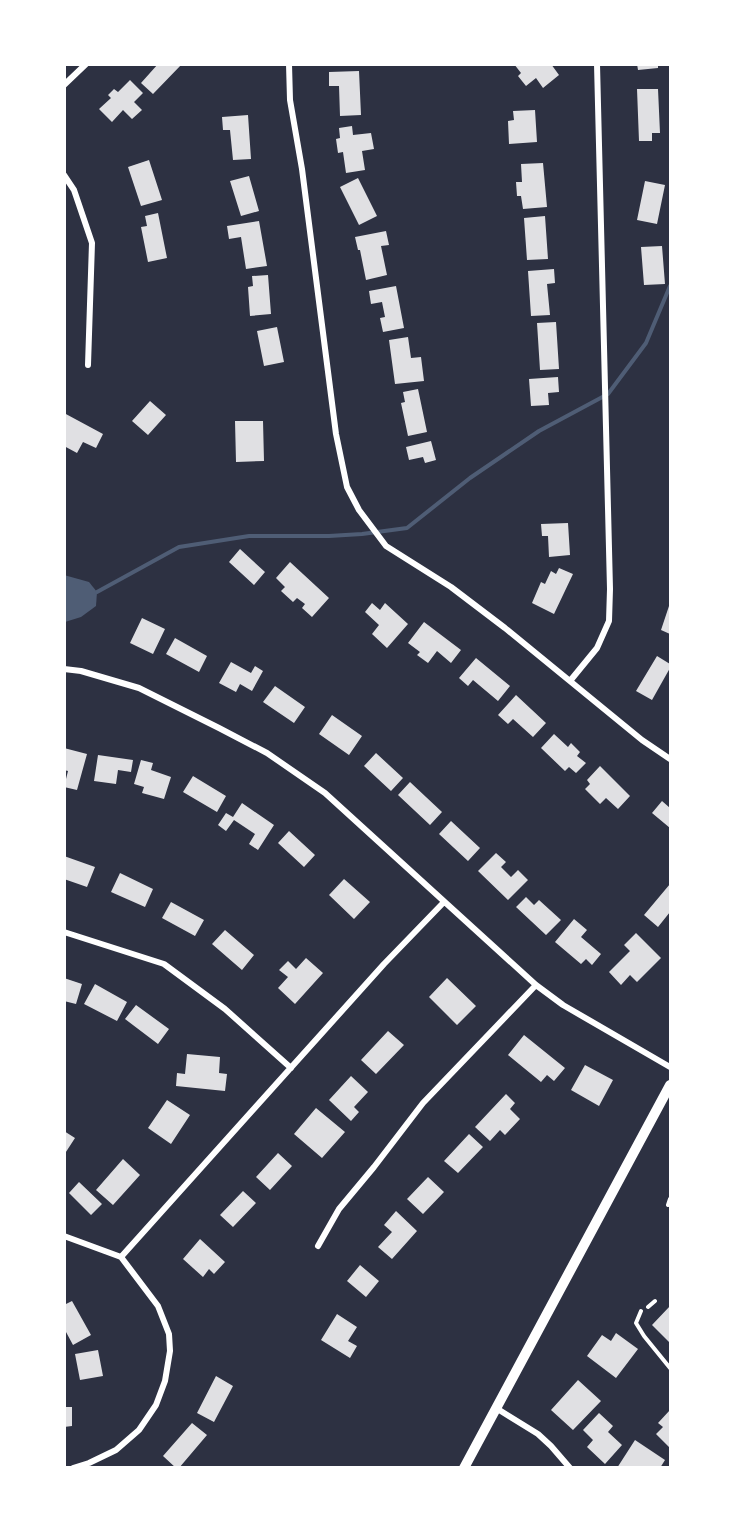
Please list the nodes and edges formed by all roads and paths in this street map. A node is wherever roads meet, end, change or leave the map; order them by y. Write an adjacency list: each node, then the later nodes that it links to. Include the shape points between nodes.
1 (86, 64): 4 (street)
2 (289, 64): 8 (street, via 290,100 336,434 347,487 386,546 450,587)
3 (597, 64): 8 (street, via 609,621 597,648)
4 (64, 85)
5 (64, 176): 6 (street, via 74,190 92,243)
6 (88, 365)
7 (64, 669): 10 (street, via 139,688 267,753 326,793)
8 (570, 681): 9 (street)
9 (670, 759)
10 (444, 902): 12 (street); 14 (street)
11 (64, 932): 14 (street, via 164,964 225,1009)
12 (536, 986): 13 (street); 19 (street, via 423,1102 339,1209)
13 (670, 1067)
14 (291, 1068): 20 (street)
15 (670, 1085): 25 (main road)
16 (670, 1199): 17 (lane)
17 (668, 1205)
18 (64, 1236): 20 (street)
19 (318, 1246)
20 (122, 1257): 26 (street, via 158,1306 169,1334 165,1381 156,1405 139,1430 116,1450)
21 (655, 1301): 22 (lane)
22 (648, 1308)
23 (641, 1311): 24 (lane, via 636,1323)
24 (670, 1368)
25 (496, 1408): 27 (main road); 28 (street, via 538,1434)
26 (73, 1467)
27 (464, 1467)
28 (570, 1467)

